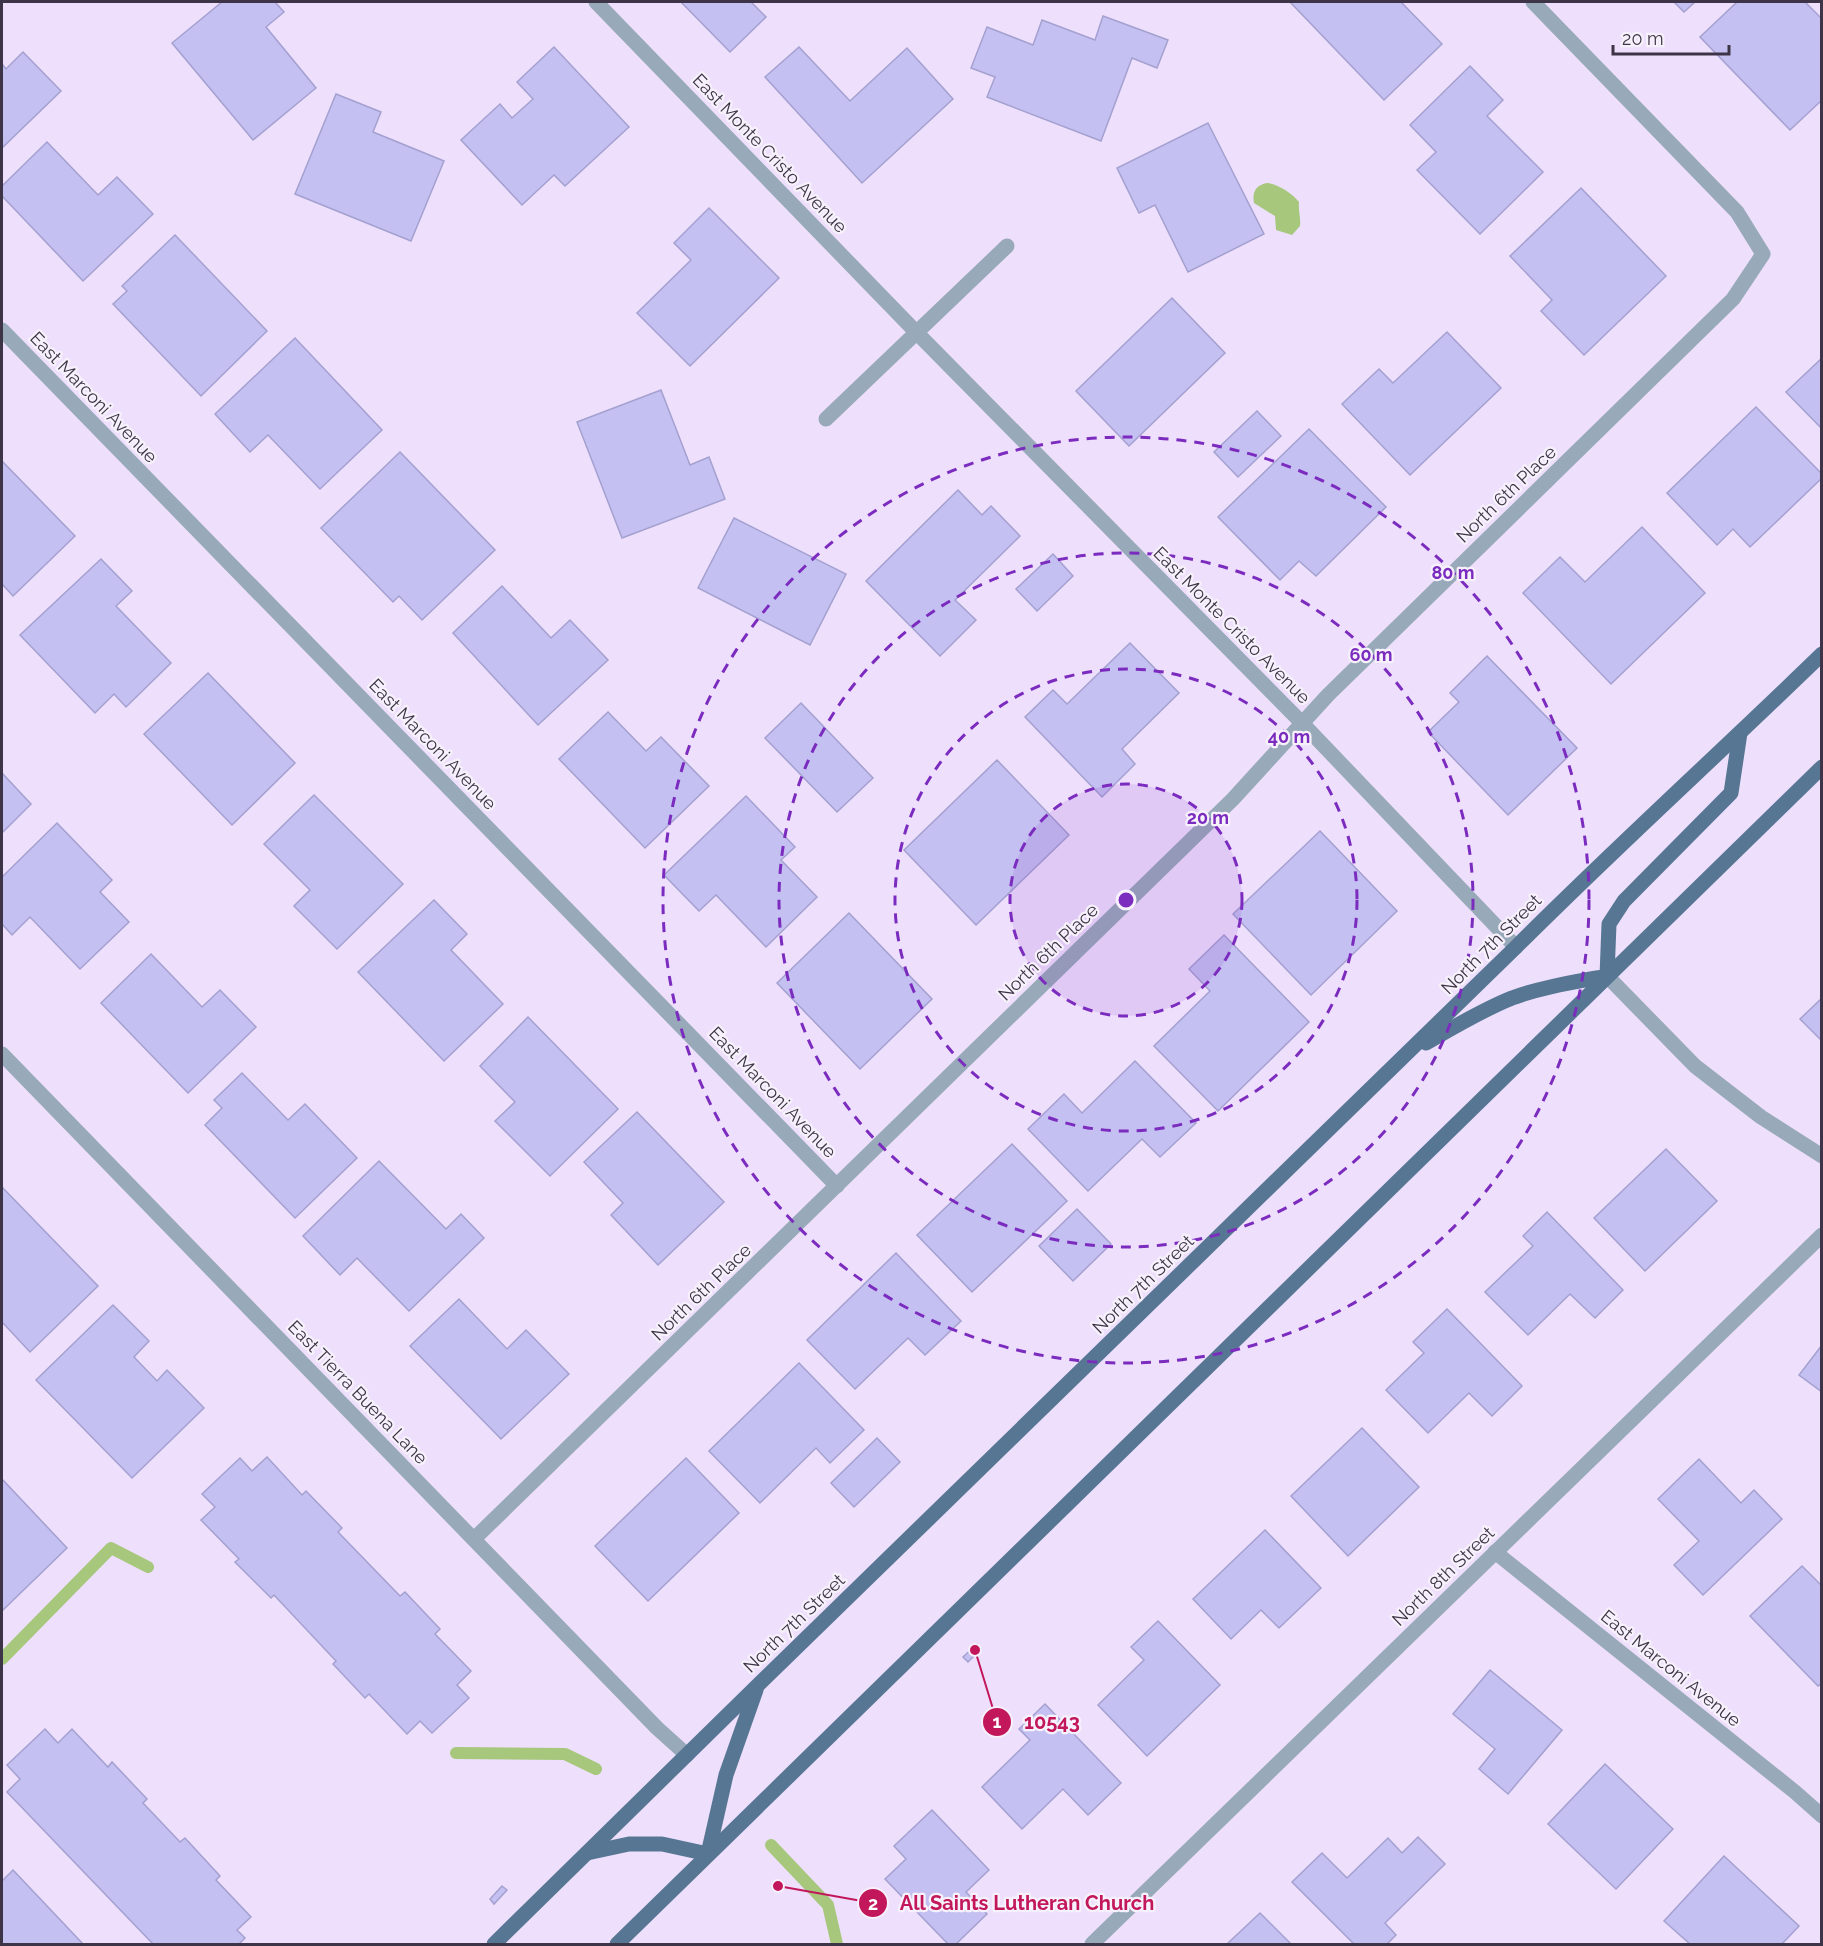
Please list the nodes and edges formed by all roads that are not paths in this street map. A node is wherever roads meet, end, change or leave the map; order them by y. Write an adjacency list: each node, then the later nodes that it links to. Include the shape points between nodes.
1 (596, 2): 5 (street, East Monte Cristo Avenue)
2 (1533, 2): 8 (street, North 6th Place, via 1737,212 1763,254 1733,299)
3 (1007, 246): 5 (street)
4 (2, 330): 16 (street, East Marconi Avenue)
5 (916, 332): 6 (street); 8 (street, East Monte Cristo Avenue)
6 (826, 419)
7 (1821, 654): 9 (main road, North 7th Street)
8 (1302, 723): 11 (street, East Monte Cristo Avenue); 16 (street, North 6th Place, via 1233,799)
9 (1740, 733): 11 (main road, North 7th Street); 12 (main road, via 1731,793 1624,901 1609,924)
10 (1821, 767): 12 (main road)
11 (1516, 948): 13 (main road, North 7th Street)
12 (1607, 976): 13 (main road, via 1514,998); 15 (street, via 1695,1065 1761,1117); 24 (main road)
13 (1408, 1053): 20 (main road, North 7th Street)
14 (2, 1054): 18 (street, East Tierra Buena Lane)
15 (1821, 1156)
16 (837, 1186): 18 (street, North 6th Place)
17 (1821, 1235): 19 (street, North 8th Street)
18 (474, 1539): 21 (street, East Tierra Buena Lane)
19 (1495, 1552): 22 (street, East Marconi Avenue); 27 (street, North 8th Street)
20 (758, 1685): 21 (main road, North 7th Street); 24 (main road, via 726,1775)
21 (687, 1755): 23 (main road, North 7th Street)
22 (1821, 1816)
23 (587, 1853): 24 (main road, via 628,1844 662,1844); 25 (main road, North 7th Street)
24 (708, 1854): 26 (main road)
25 (494, 1944)
26 (617, 1944)
27 (1092, 1944)

